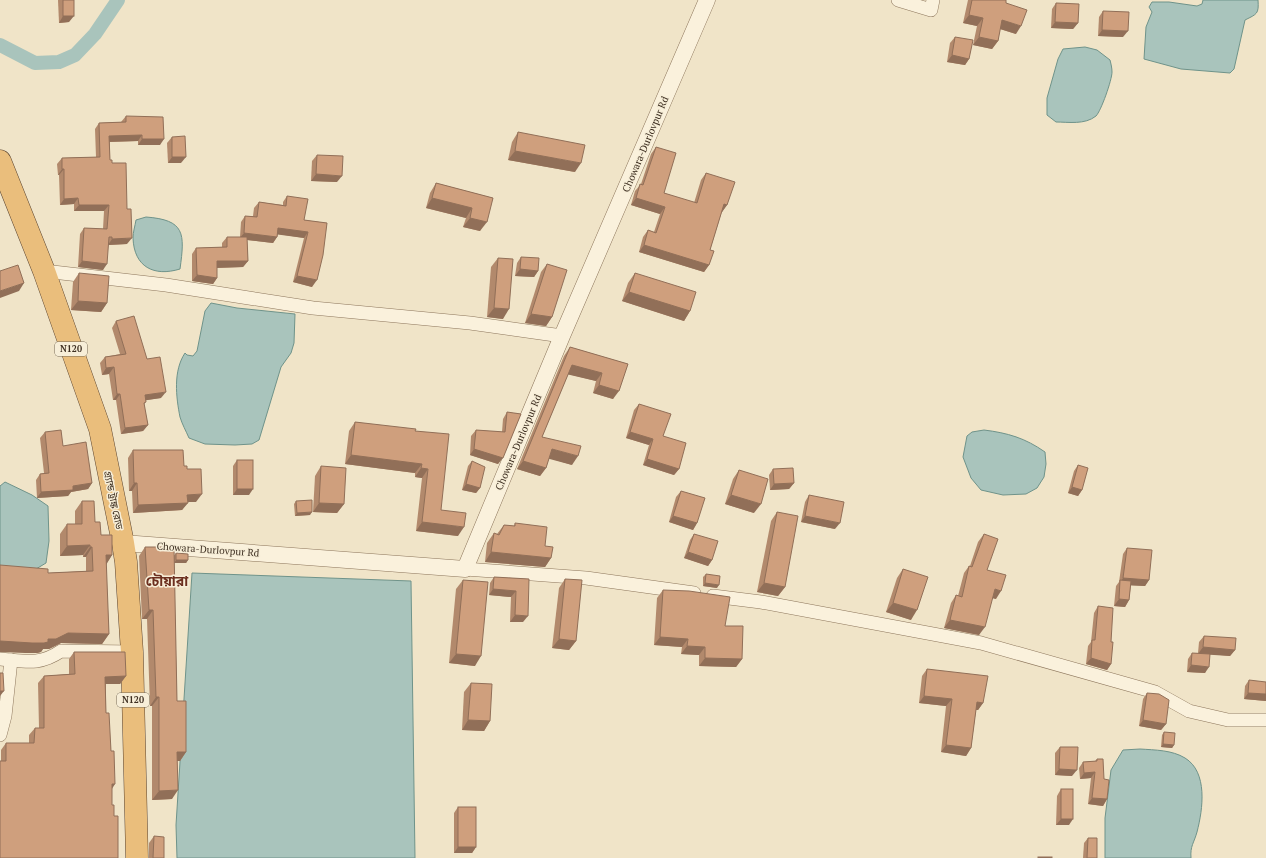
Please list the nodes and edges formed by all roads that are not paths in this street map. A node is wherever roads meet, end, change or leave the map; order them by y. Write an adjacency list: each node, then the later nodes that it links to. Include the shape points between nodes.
1 (707, 0): 6 (street, Chowara-Durlovpur Rd)
2 (898, 0): 3 (street, via 930,10)
3 (933, 0)
4 (0, 161): 5 (highway, গ্র্যান্ড ট্রাঙ্ক রোড / N120)
5 (44, 271): 6 (street, via 166,285 313,308 470,323); 7 (highway, গ্র্যান্ড ট্রাঙ্ক রোড / N120, via 100,429)
6 (562, 336): 8 (street, Chowara-Durlovpur Rd)
7 (123, 543): 8 (street, Chowara-Durlovpur Rd); 9 (highway, গ্র্যান্ড ট্রাঙ্ক রোড / N120)
8 (465, 569): 11 (street, via 586,578 746,600 982,643 1155,692 1189,711 1228,720)
9 (132, 652): 10 (street, via 61,650 52,657 36,662); 13 (highway, গ্র্যান্ড ট্রাঙ্ক রোড / N120)
10 (6, 659): 12 (street, via 5,716)
11 (1266, 720)
12 (0, 735)
13 (137, 858)

